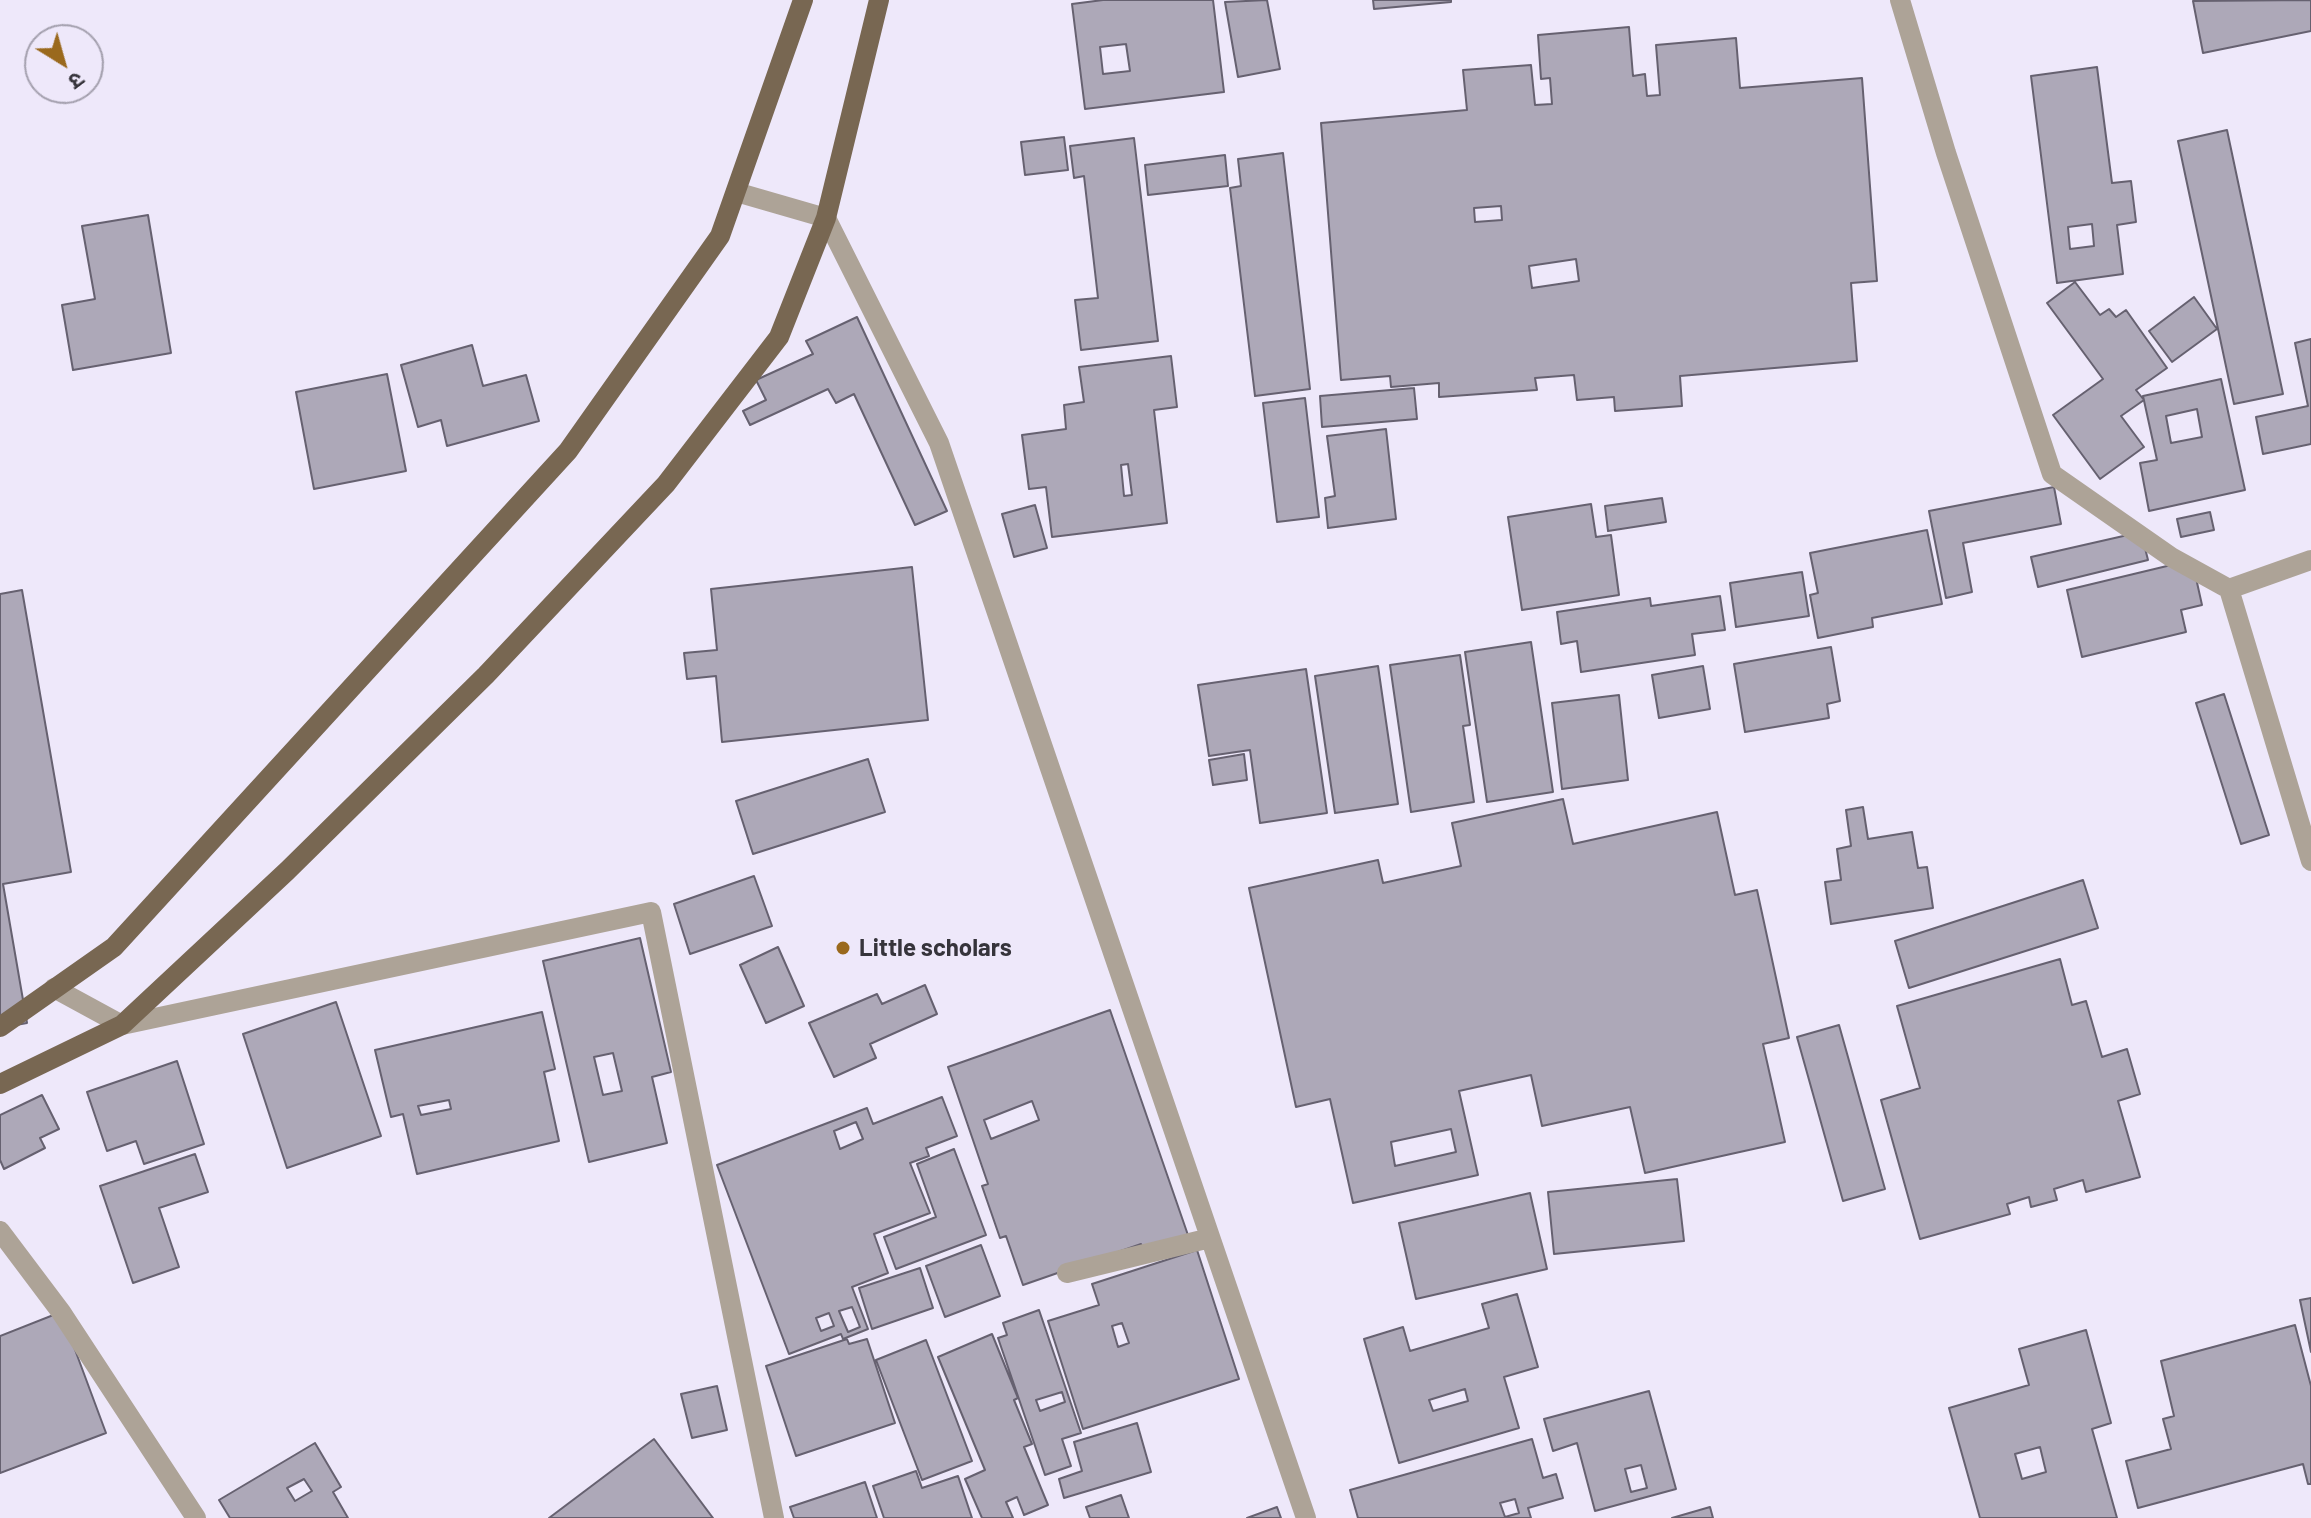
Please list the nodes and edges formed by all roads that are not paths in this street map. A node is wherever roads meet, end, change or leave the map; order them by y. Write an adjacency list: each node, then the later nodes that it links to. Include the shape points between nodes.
1 (803, 0): 4 (main road)
2 (879, 0): 5 (main road)
3 (1900, 0): 7 (street, via 2052,474 2171,557)
4 (736, 192): 5 (street); 9 (main road, via 720,236 568,451 114,947)
5 (826, 218): 10 (main road, via 779,337 666,484 486,675); 14 (street, via 939,443)
6 (2311, 560): 7 (street)
7 (2229, 589): 8 (street)
8 (2311, 861)
9 (54, 988): 10 (street); 11 (main road)
10 (122, 1025): 12 (main road); 17 (street, via 651,912)
11 (0, 1027)
12 (0, 1084)
13 (0, 1231): 16 (street, via 61,1312)
14 (1210, 1238): 15 (street); 18 (street)
15 (1067, 1273)
16 (196, 1518)
17 (774, 1518)
18 (1306, 1518)

